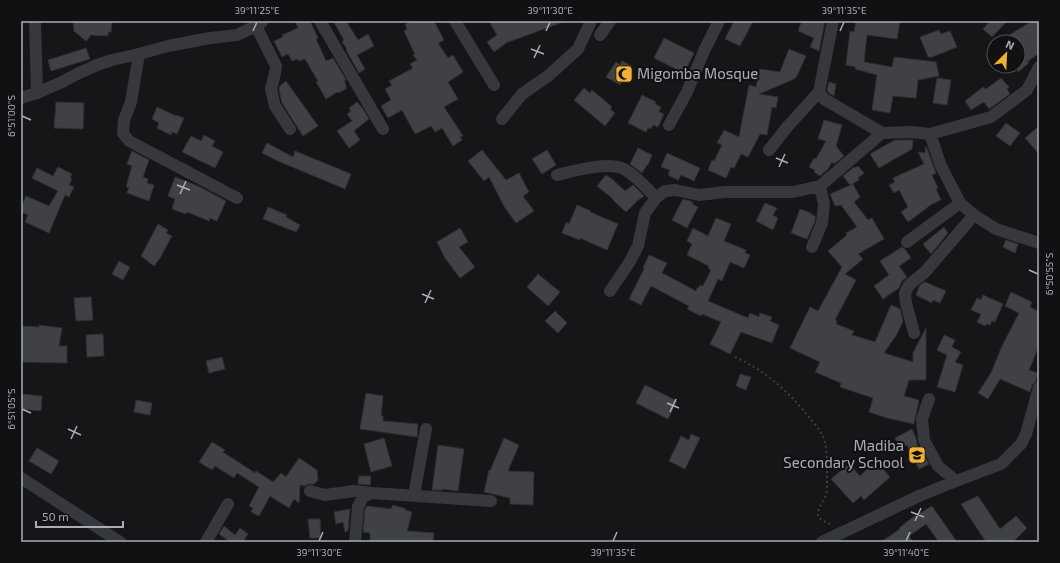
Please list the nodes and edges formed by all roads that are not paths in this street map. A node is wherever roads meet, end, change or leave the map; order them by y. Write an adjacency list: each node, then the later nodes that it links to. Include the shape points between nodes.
1 (35, 21): 14 (street)
2 (320, 21): 19 (street)
3 (455, 21): 12 (street)
4 (591, 21): 16 (street, via 578,49 548,76 522,94)
5 (610, 21): 9 (street)
6 (719, 21): 17 (street)
7 (833, 21): 13 (street)
8 (260, 23): 10 (street, via 237,35 168,46); 18 (street, via 276,66 271,89 275,106)
9 (600, 35)
10 (139, 54): 14 (street, via 97,65); 25 (street, via 131,102 124,120 123,133 129,142)
11 (1039, 67): 21 (street, via 1027,90 991,117)
12 (494, 85)
13 (819, 92): 20 (street, via 824,99); 22 (street)
14 (37, 93): 15 (street)
15 (21, 98)
16 (502, 119)
17 (669, 125)
18 (290, 129)
19 (382, 129)
20 (882, 133): 21 (street); 24 (street)
21 (930, 134): 27 (street, via 941,166)
22 (769, 150)
23 (557, 175): 26 (street, via 613,166 634,177)
24 (820, 186): 26 (street, via 793,192 725,192 699,195 675,190 665,192); 31 (street, via 824,204 822,223)
25 (237, 198)
26 (656, 198): 32 (street, via 645,212 638,246)
27 (960, 203): 28 (street); 29 (street)
28 (974, 215): 30 (street, via 996,228); 33 (street, via 925,272 909,285 905,293 906,303)
29 (907, 242)
30 (1039, 243)
31 (812, 247)
32 (610, 291)
33 (914, 332)
34 (1039, 387): 38 (street, via 1021,444 1001,464)
35 (929, 399): 38 (street, via 922,419 924,440 938,466)
36 (426, 429): 41 (street)
37 (21, 478): 44 (street)
38 (956, 481): 47 (street)
39 (310, 491): 40 (street, via 325,495 354,491)
40 (372, 492): 41 (street); 46 (street, via 363,497 358,507)
41 (414, 495): 42 (street)
42 (491, 501)
43 (228, 504): 45 (street)
44 (120, 542)
45 (206, 542)
46 (355, 542)
47 (824, 542)

